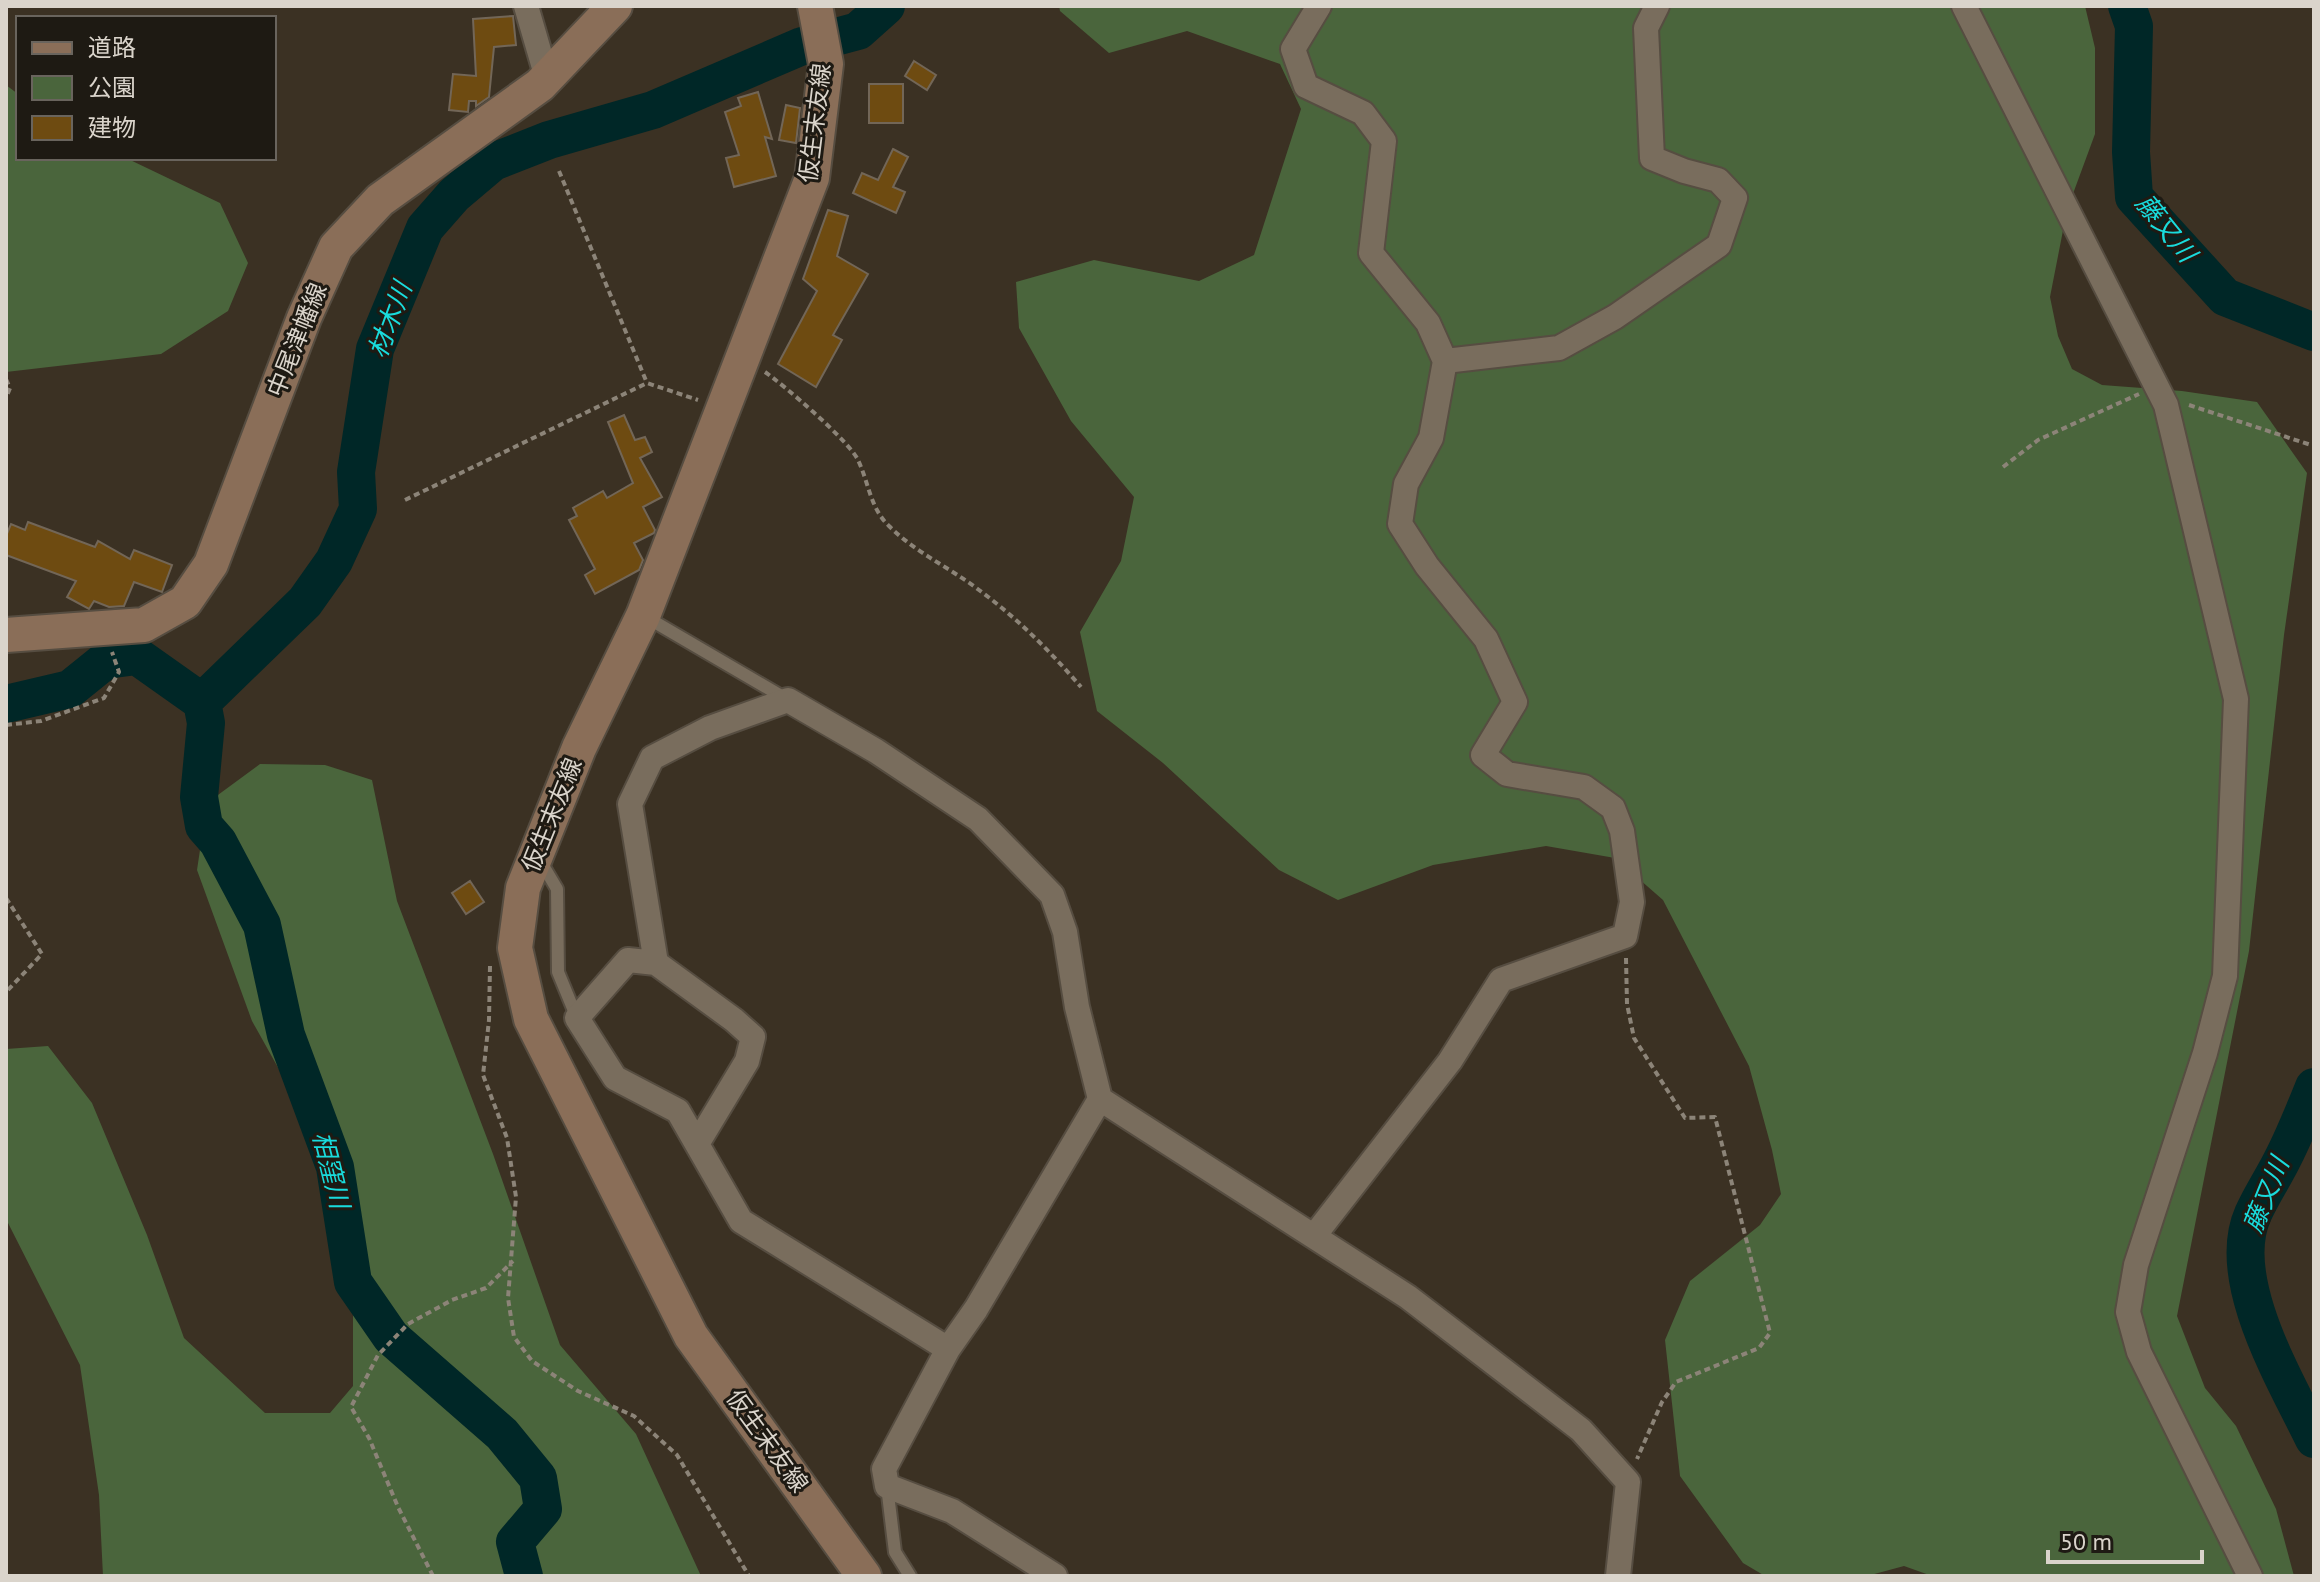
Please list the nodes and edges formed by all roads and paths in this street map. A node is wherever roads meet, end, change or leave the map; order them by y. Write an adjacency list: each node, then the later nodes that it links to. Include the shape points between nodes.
1 (526, 6): 7 (street)
2 (615, 6): 7 (main road, 中尾津幡線)
3 (1319, 6): 10 (street, via 1293,49 1306,86 1363,113 1384,141 1371,253 1428,323)
4 (1657, 6): 10 (street, via 1646,28 1652,158 1718,180 1735,198 1719,245 1615,317 1559,348)
5 (1964, 6): 13 (street)
6 (815, 8): 9 (main road, 仮生末友線, via 826,64 812,178)
7 (547, 78): 20 (main road, 中尾津幡線, via 380,200 336,247 211,564 185,602 144,625)
8 (559, 171): 12 (path)
9 (742, 359): 15 (main road, 仮生末友線); 22 (path, via 769,374 858,458 870,498 886,524 1019,621)
10 (1445, 361): 27 (street, via 1431,438 1406,484 1400,524 1486,639 1515,702 1483,755 1507,774 1584,787 1613,808 1622,831 1632,902)
11 (6, 379): 14 (path)
12 (647, 383): 15 (path); 18 (path)
13 (2161, 396): 16 (path); 17 (path, via 2038,440); 45 (street, via 2236,699 2225,976 2136,1265 2128,1312 2139,1352)
14 (6, 398)
15 (723, 408): 19 (main road, 仮生末友線)
16 (2314, 446)
17 (2003, 467)
18 (405, 500)
19 (643, 616): 23 (lane); 25 (main road, 仮生末友線, via 579,748)
20 (6, 635)
21 (119, 672): 24 (path, via 104,698 41,721)
22 (1081, 687)
23 (788, 700): 28 (street, via 710,728 652,758 630,804); 32 (street, via 978,819 1052,895 1065,932)
24 (6, 725)
25 (536, 854): 31 (lane, via 557,889 558,972); 41 (main road, 仮生末友線, via 523,888 515,948 531,1019 691,1336)
26 (6, 898): 30 (path, via 42,954)
27 (1625, 936): 34 (street, via 1501,980 1450,1061); 37 (path, via 1634,1038 1685,1118 1715,1117 1770,1333 1759,1348 1676,1382)
28 (656, 963): 31 (street, via 628,960); 33 (street, via 753,1037 747,1061)
29 (490, 964): 35 (path, via 483,1075 507,1138 516,1197)
30 (6, 992)
31 (577, 1018): 33 (street, via 615,1078 678,1111)
32 (1100, 1099): 34 (street); 36 (street)
33 (697, 1144): 36 (street, via 741,1221)
34 (1314, 1236): 37 (street, via 1408,1297 1581,1430)
35 (513, 1261): 39 (path, via 486,1288 408,1324 378,1355 351,1407); 40 (path, via 508,1298 514,1337 532,1361 578,1391 634,1416 677,1455)
36 (948, 1349): 38 (street, via 884,1469)
37 (1628, 1482): 44 (street)
38 (887, 1486): 42 (lane, via 895,1552); 43 (street, via 952,1511)
39 (433, 1576)
40 (749, 1576)
41 (864, 1576)
42 (910, 1576)
43 (1055, 1576)
44 (1618, 1576)
45 (2250, 1576)

